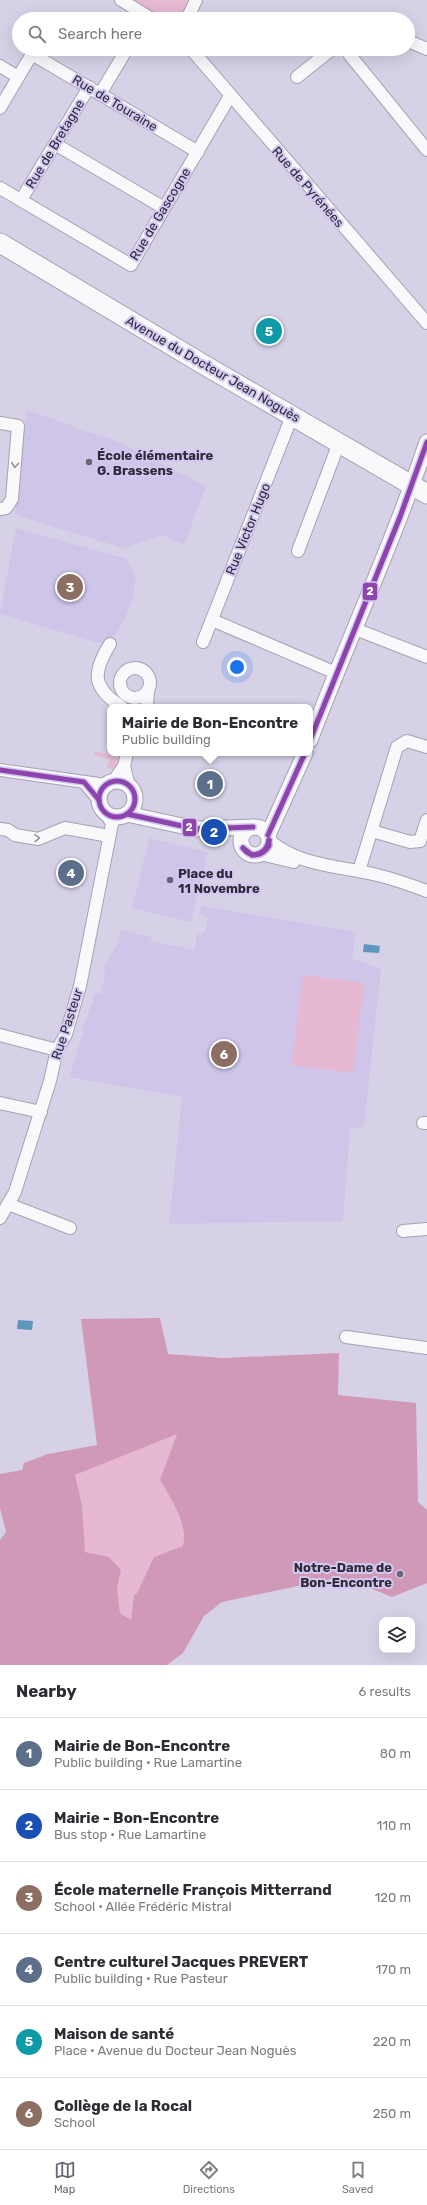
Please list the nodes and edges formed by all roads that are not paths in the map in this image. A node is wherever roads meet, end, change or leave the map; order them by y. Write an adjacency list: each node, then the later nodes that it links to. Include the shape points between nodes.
1 (122, 0): 3 (street)
2 (196, 0): 4 (street)
3 (139, 12)
4 (190, 12)
5 (415, 44): 6 (street)
6 (427, 49)
7 (31, 56): 14 (street, Rue de Touraine)
8 (35, 56): 16 (street, Rue de Touraine)
9 (123, 56): 17 (street)
10 (197, 56): 18 (street, Rue de Pyrénées)
11 (323, 56): 15 (street)
12 (351, 56): 21 (street)
13 (0, 66): 14 (street)
14 (18, 77): 19 (street)
15 (297, 77)
16 (89, 88): 17 (street, Rue de Touraine); 20 (street, Rue de Bretagne)
17 (100, 94): 22 (street, Rue de Touraine)
18 (230, 96): 22 (street, Rue de Gascogne); 27 (street, Rue de Pyrénées)
19 (0, 108)
20 (55, 144): 24 (street, Rue de Bretagne); 25 (street)
21 (427, 150)
22 (198, 152): 25 (street, Rue de Gascogne)
23 (0, 188): 24 (street, Rue de Gascogne)
24 (21, 200): 25 (street, Rue de Gascogne, via 131,265)
25 (164, 208)
26 (0, 243): 28 (main road, Avenue du Docteur Jean Noguès)
27 (427, 323)
28 (292, 416): 31 (main road, Avenue du Docteur Jean Noguès); 35 (street, Rue Victor Hugo)
29 (0, 423): 33 (street, one-way to 33, via 18,426 12,499 6,508)
30 (427, 442): 32 (street)
31 (339, 443): 32 (main road, Avenue du Docteur Jean Noguès); 34 (street)
32 (420, 489): 36 (street)
33 (0, 510)
34 (298, 551)
35 (212, 620): 37 (street, Rue Victor Hugo); 40 (street)
36 (355, 629): 39 (street); 40 (street)
37 (203, 642)
38 (110, 644): 42 (street, via 97,672 97,684 111,700)
39 (427, 657)
40 (336, 673): 44 (street)
41 (148, 690): 42 (street, via 141,697 131,698); 42 (street, via 150,682 146,673 138,668 129,669 120,679 120,688); 43 (street)
42 (126, 703)
43 (147, 704)
44 (313, 732)
45 (427, 747): 57 (street, via 407,741 397,747)
46 (126, 756): 48 (street)
47 (304, 756): 58 (street, via 283,801)
48 (124, 766): 51 (street); 52 (street)
49 (0, 770): 50 (street)
50 (84, 782): 51 (street); 53 (street)
51 (109, 783): 52 (street, via 122,782); 53 (street, via 100,794)
52 (129, 786): 53 (street, via 134,794)
53 (115, 815): 55 (street, via 152,818 189,828); 56 (street, one-way to 53, via 38,839 65,828); 65 (street, Rue Pasteur, via 80,986 66,1034)
54 (427, 820): 57 (street, via 420,841 415,842)
55 (208, 828): 58 (street); 59 (street)
56 (0, 829)
57 (372, 831): 62 (street)
58 (262, 832): 59 (street, via 243,832); 60 (street, via 267,848); 61 (street, via 283,851)
59 (241, 844): 60 (street, via 248,853)
60 (260, 854): 61 (street)
61 (329, 866): 62 (street)
62 (358, 871): 63 (street)
63 (427, 891)
64 (0, 1035): 65 (street)
65 (57, 1050): 67 (street, Rue Pasteur)
66 (0, 1103): 67 (street)
67 (40, 1112): 68 (street, Rue Pasteur, via 15,1192)
68 (8, 1204): 69 (street, Rue Pasteur); 70 (street)
69 (0, 1218)
70 (70, 1228)
71 (427, 1229): 72 (street)
72 (403, 1231)
73 (346, 1337): 74 (street)
74 (427, 1348)

